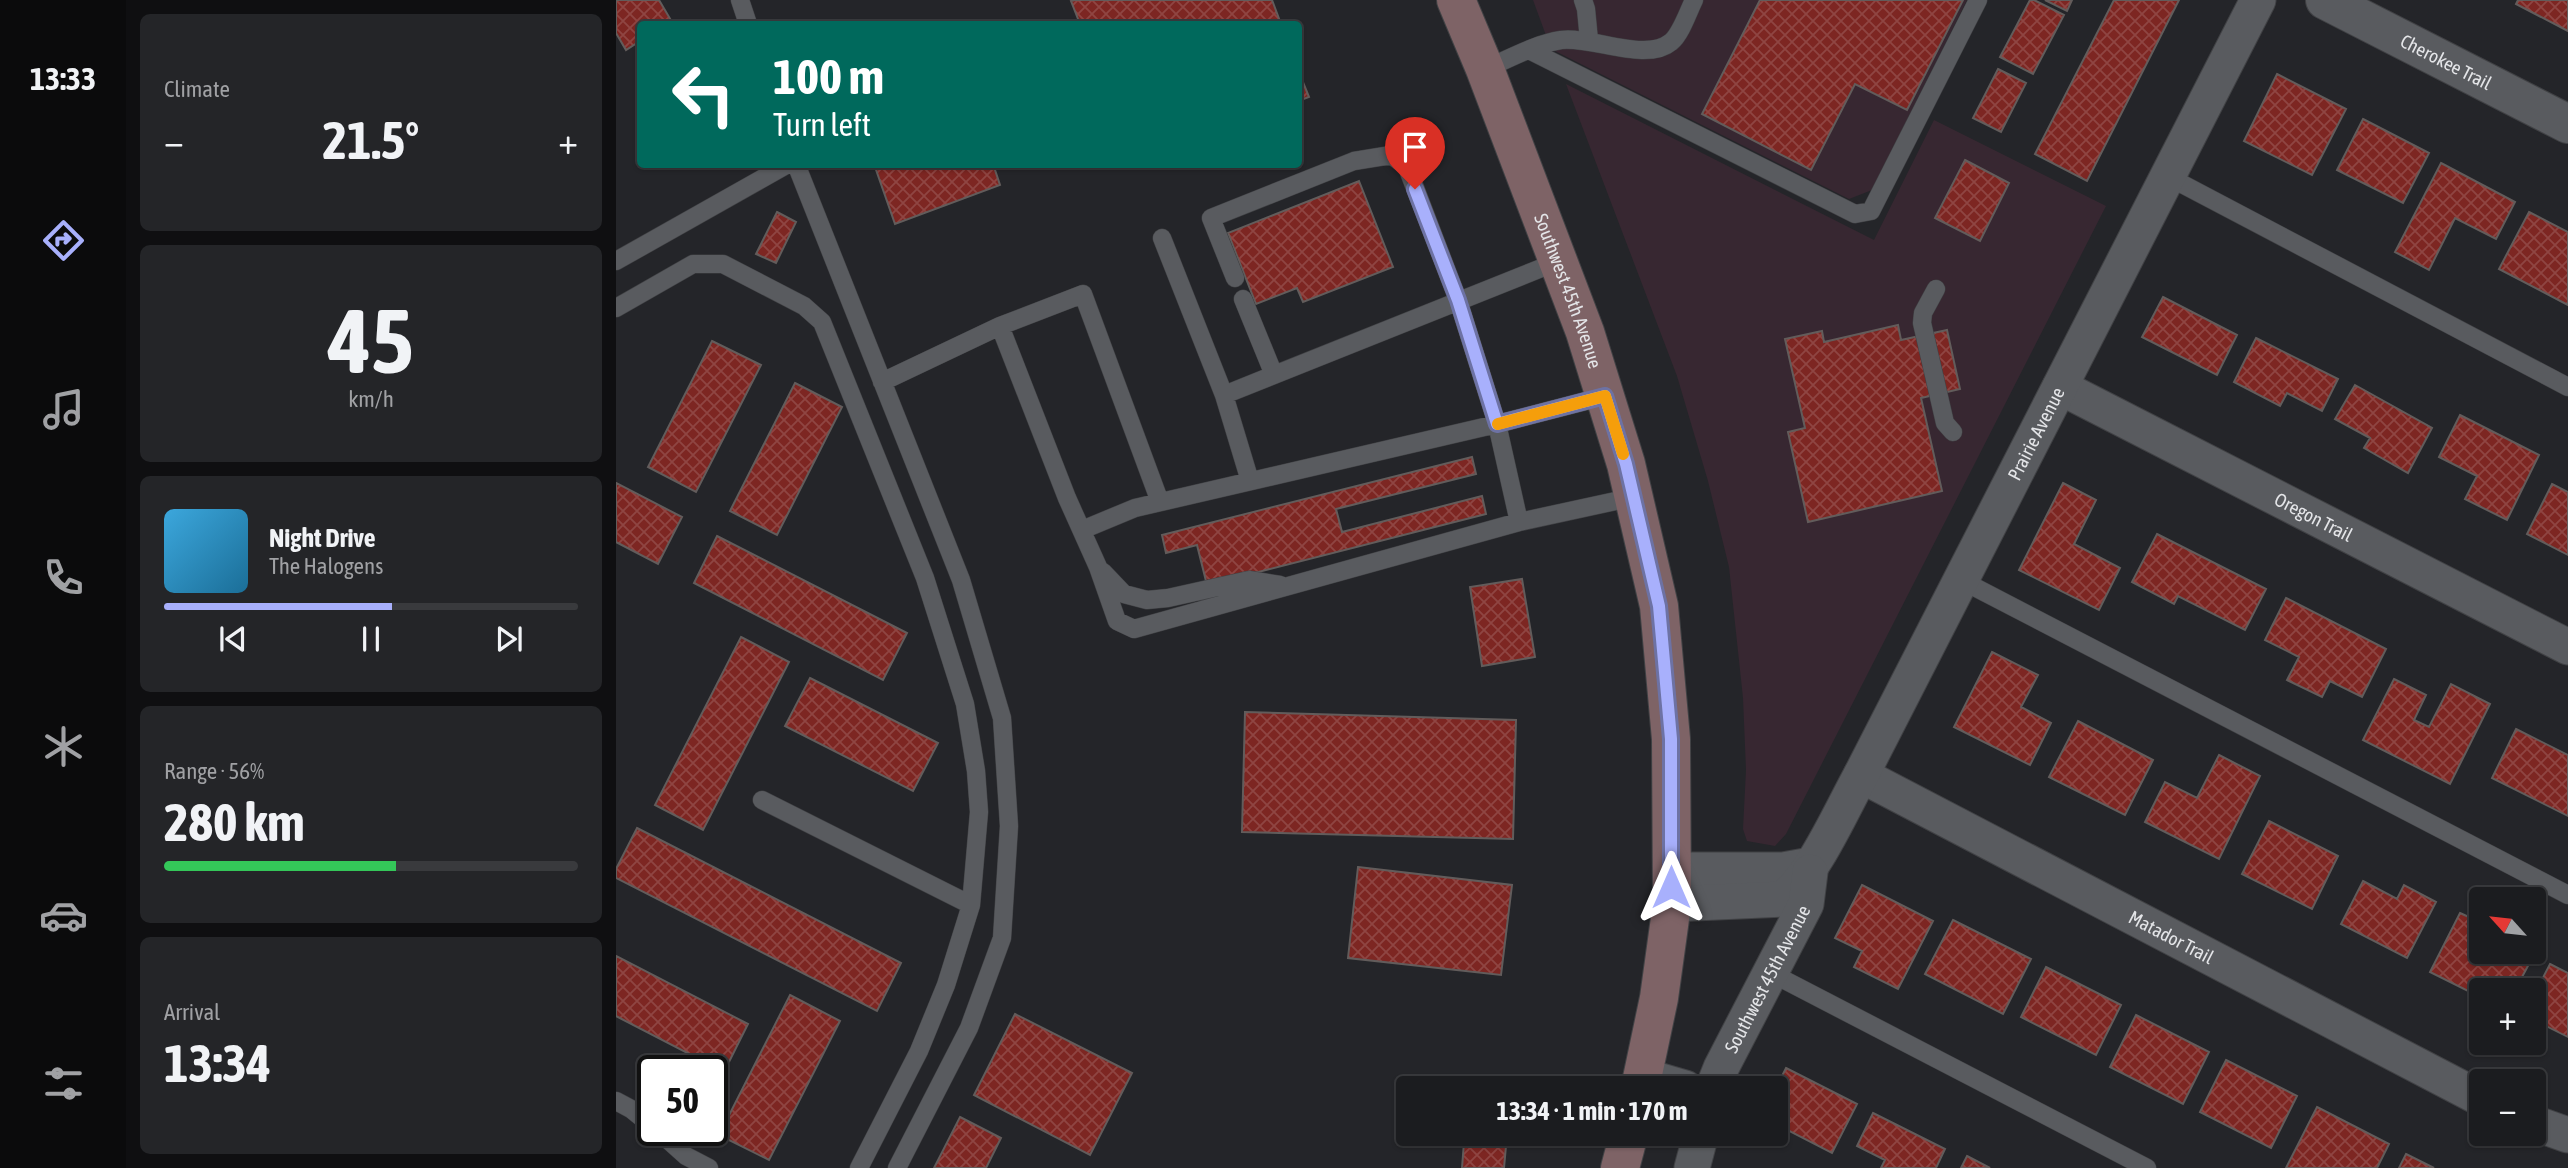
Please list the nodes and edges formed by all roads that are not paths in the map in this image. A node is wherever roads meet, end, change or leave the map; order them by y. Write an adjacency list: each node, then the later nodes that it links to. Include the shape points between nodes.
1 (740, 0): 8 (lane)
2 (1456, 0): 11 (main road, Southwest 45th Avenue)
3 (1583, 0): 9 (lane)
4 (1694, 0): 9 (lane, via 1673,41 1659,50)
5 (1978, 0): 10 (lane, via 1871,211 1855,214)
6 (2258, 0): 15 (street, Prairie Avenue)
7 (2325, 0): 12 (street, Cherokee Trail)
8 (747, 21)
9 (1589, 40): 10 (lane, via 1560,40)
10 (1529, 50): 11 (lane)
11 (1485, 69): 18 (main road, Southwest 45th Avenue)
12 (2568, 124)
13 (781, 168): 17 (lane)
14 (798, 168): 26 (lane)
15 (2167, 176): 27 (street, Prairie Avenue); 28 (lane)
16 (1162, 238): 29 (lane)
17 (616, 261)
18 (1559, 261): 22 (lane); 30 (main road, Southwest 45th Avenue)
19 (1235, 278): 22 (lane, via 1212,218 1353,161 1391,155 1407,167)
20 (1936, 289): 32 (lane, via 1922,323 1945,424)
21 (1243, 299): 25 (lane)
22 (1458, 300): 25 (lane); 31 (lane)
23 (616, 308): 47 (lane, via 693,264 723,264 804,306 822,322 925,578 965,705 979,812)
24 (1000, 326): 26 (lane); 35 (lane, via 1083,294); 37 (lane)
25 (1274, 375): 29 (lane)
26 (882, 382): 61 (lane, via 961,580 1002,718 1009,827 1002,938 969,1028)
27 (2060, 387): 39 (street, Prairie Avenue); 41 (street, Oregon Trail)
28 (2568, 387)
29 (1224, 395): 33 (lane)
30 (1605, 396): 31 (lane); 34 (main road, Southwest 45th Avenue)
31 (1497, 424): 33 (lane); 36 (lane)
32 (1953, 432)
33 (1250, 481): 35 (lane)
34 (1634, 497): 36 (lane); 45 (main road, Southwest 45th Avenue, via 1659,606 1666,676 1671,739)
35 (1160, 502): 37 (lane)
36 (1519, 522): 40 (lane)
37 (1083, 530): 38 (lane)
38 (1098, 567): 40 (lane, via 1124,594 1147,600 1249,580); 40 (lane, via 1117,621 1134,629)
39 (1961, 580): 42 (street, Prairie Avenue); 46 (lane)
40 (1285, 586)
41 (2568, 647)
42 (1861, 775): 44 (street, Prairie Avenue); 51 (street, Matador Trail)
43 (762, 800): 47 (lane)
44 (1811, 865): 45 (street, Prairie Avenue, via 1795,890 1783,899); 48 (street, Southwest 45th Avenue, via 1806,904)
45 (1671, 887): 49 (main road, Southwest 45th Avenue)
46 (2568, 895)
47 (971, 905): 60 (lane, via 928,1029)
48 (1771, 973): 50 (street, Southwest 45th Avenue); 64 (lane)
49 (1643, 1076)
50 (1718, 1076)
51 (2469, 1092)
52 (616, 1101): 53 (lane)
53 (637, 1114)
54 (2546, 1127): 55 (street)
55 (2568, 1135)
56 (675, 1146): 59 (lane)
57 (1626, 1146): 62 (main road)
58 (1698, 1146): 63 (street)
59 (709, 1168)
60 (859, 1168)
61 (897, 1168)
62 (1620, 1168)
63 (1692, 1168)
64 (2147, 1168)

